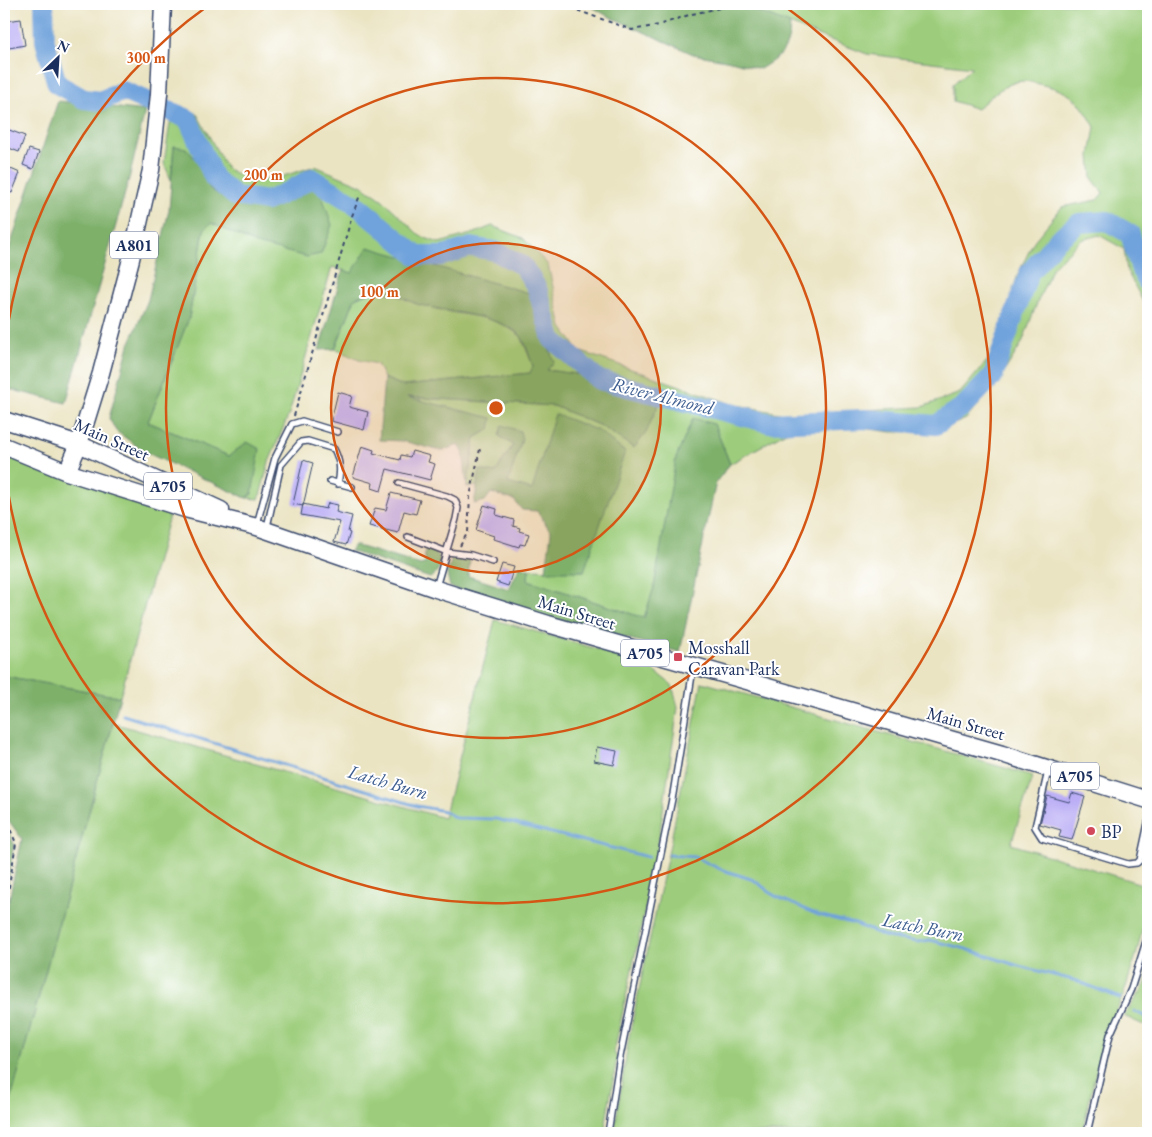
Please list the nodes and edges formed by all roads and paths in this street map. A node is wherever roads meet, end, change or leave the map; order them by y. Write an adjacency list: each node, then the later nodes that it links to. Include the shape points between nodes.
1 (163, 4): 10 (main road, A801, via 151,170 101,373)
2 (563, 4): 3 (path, via 632,30)
3 (738, 4)
4 (360, 195): 6 (path)
5 (4, 420): 10 (main road, Main Street / A705)
6 (292, 424): 7 (lane, via 302,422); 15 (lane, via 275,458)
7 (338, 432)
8 (4, 446): 10 (main road, Main Street / A705)
9 (480, 449): 18 (path, via 470,496 468,532)
10 (73, 458): 15 (main road, Main Street / A705); 15 (main road, Main Street / A705, via 115,486)
11 (330, 481): 13 (lane)
12 (398, 483): 17 (lane, via 455,500 458,508)
13 (338, 484): 14 (lane); 15 (lane, via 341,471 334,449 301,442 282,464)
14 (352, 487)
15 (261, 529): 20 (main road, Main Street / A705)
16 (408, 537): 17 (lane)
17 (447, 552): 18 (lane); 20 (lane)
18 (456, 552): 19 (lane)
19 (493, 562)
20 (436, 589): 21 (main road, Main Street / A705)
21 (693, 667): 22 (main road, Main Street / A705); 28 (lane, via 673,794 619,1062)
22 (1048, 768): 23 (main road, Main Street / A705); 25 (lane, via 1035,827 1042,838 1128,864 1137,863)
23 (1148, 800)
24 (4, 815): 26 (path, via 16,843)
25 (1148, 823)
26 (4, 918)
27 (1148, 935): 29 (lane, via 1131,990 1110,1035)
28 (608, 1133)
29 (1087, 1133)

